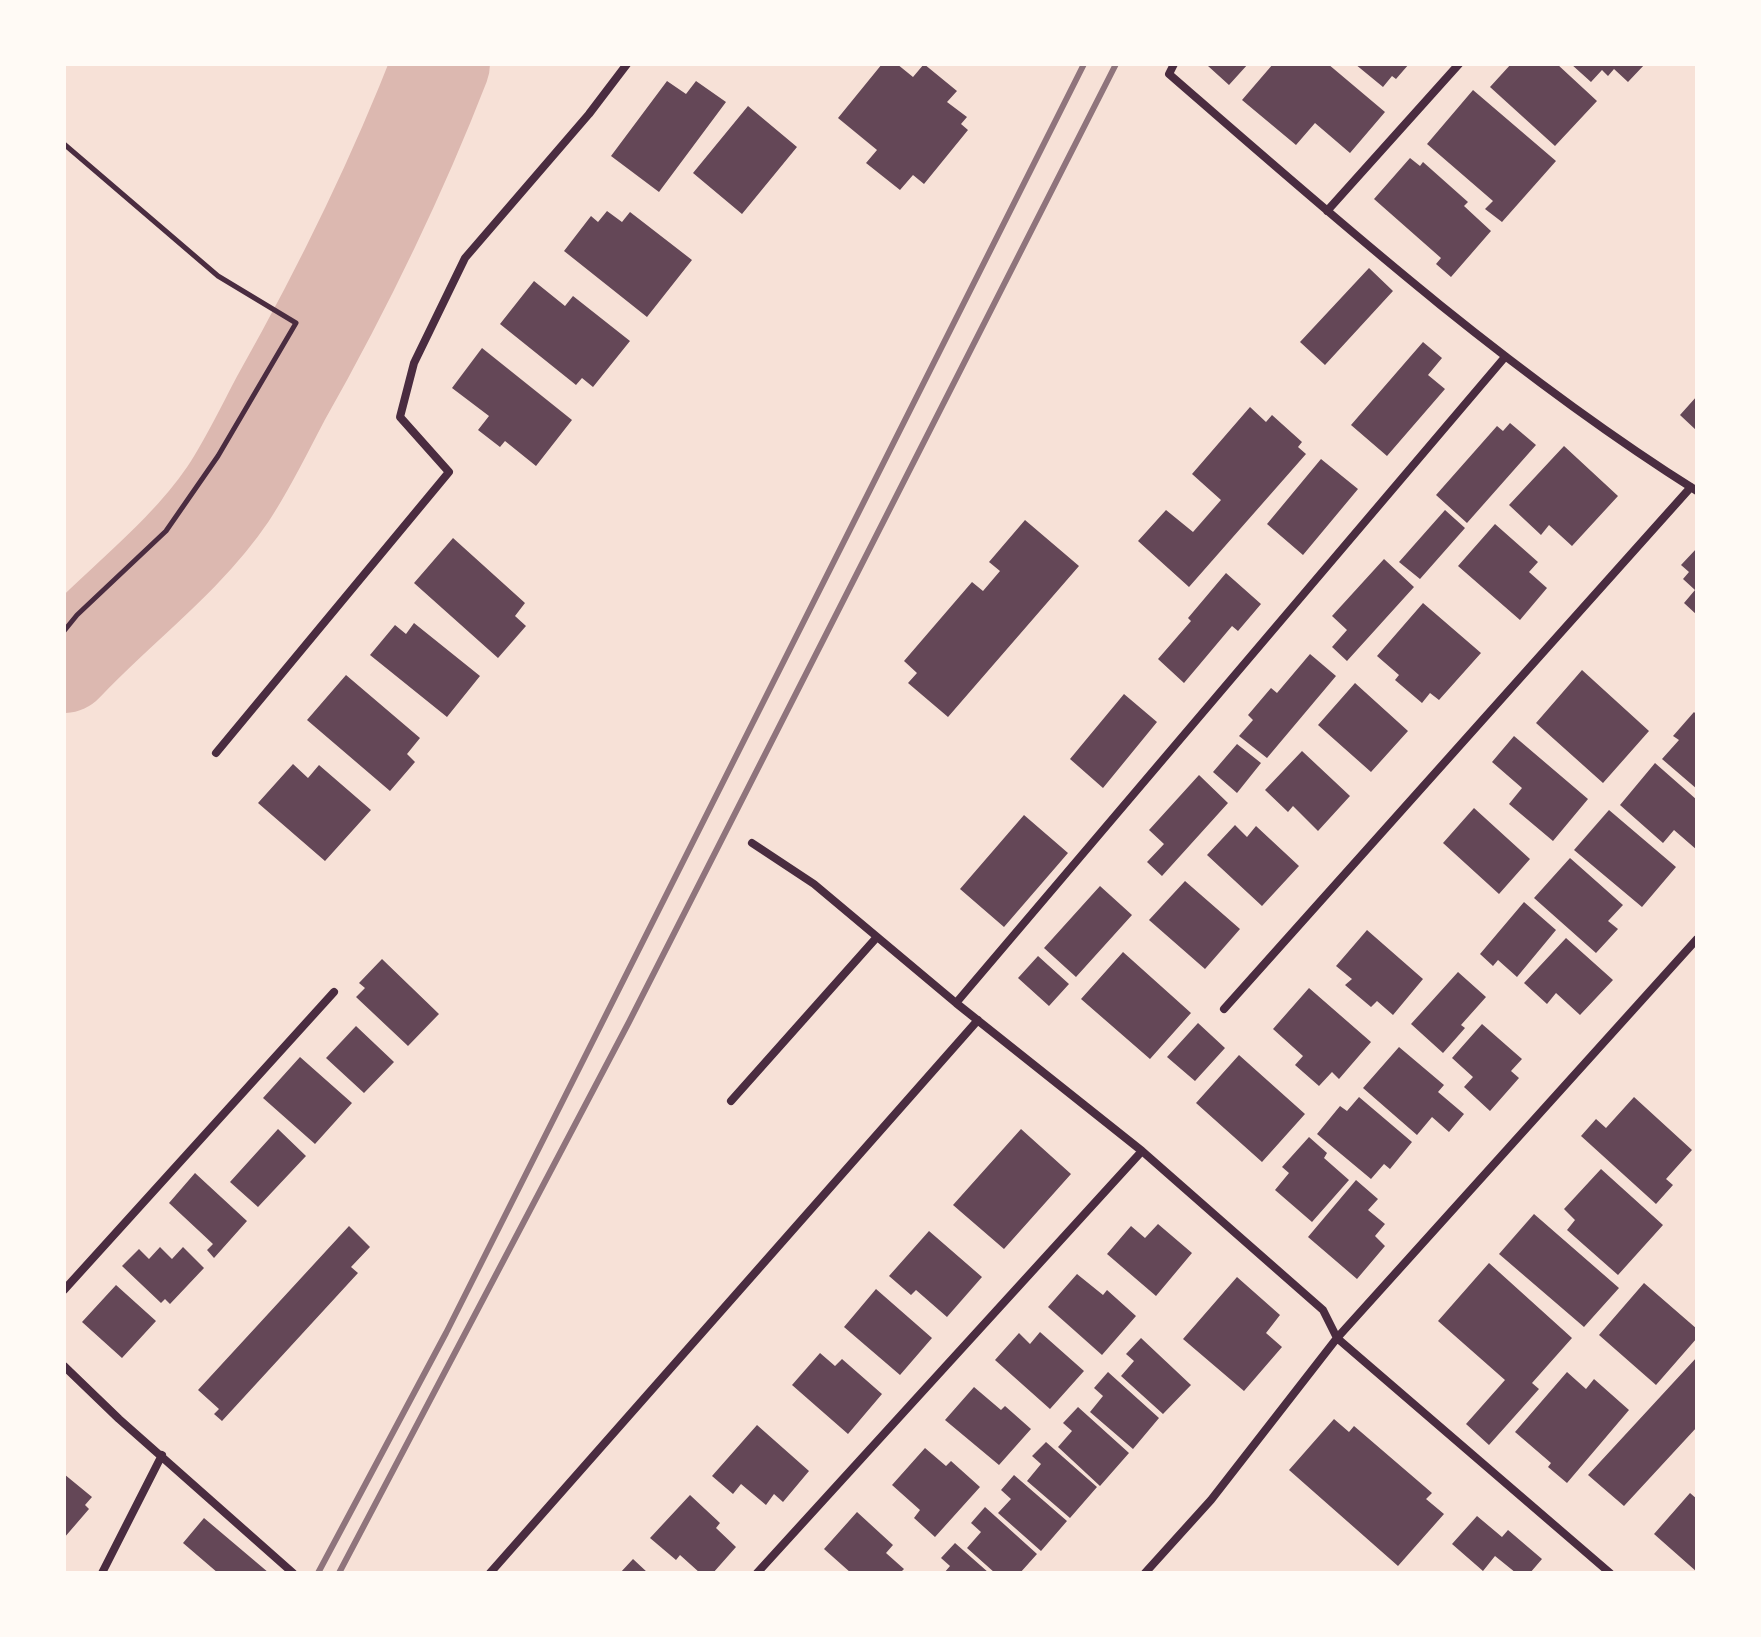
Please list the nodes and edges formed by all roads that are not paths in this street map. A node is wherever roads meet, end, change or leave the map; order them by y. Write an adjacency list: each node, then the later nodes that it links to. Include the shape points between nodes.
1 (627, 64): 7 (street, via 465,258 414,363 400,417 449,472)
2 (1174, 64): 4 (street, via 1169,74)
3 (1459, 64): 4 (street)
4 (1327, 211): 5 (street)
5 (1505, 357): 6 (street, via 1606,433); 12 (street)
6 (1694, 489): 13 (street)
7 (216, 753)
8 (752, 843): 9 (street, via 814,884)
9 (877, 937): 12 (street); 15 (street)
10 (1697, 939): 18 (street)
11 (334, 992): 17 (street)
12 (956, 1003): 14 (street)
13 (1224, 1009)
14 (978, 1020): 16 (street); 23 (street)
15 (731, 1101)
16 (1142, 1151): 18 (street, via 1323,1310); 24 (street)
17 (64, 1290)
18 (1337, 1338): 25 (street, via 1211,1500); 26 (street)
19 (64, 1366): 20 (street)
20 (162, 1455): 21 (street); 22 (street)
21 (102, 1573)
22 (293, 1573)
23 (490, 1573)
24 (757, 1573)
25 (1145, 1573)
26 (1610, 1573)

